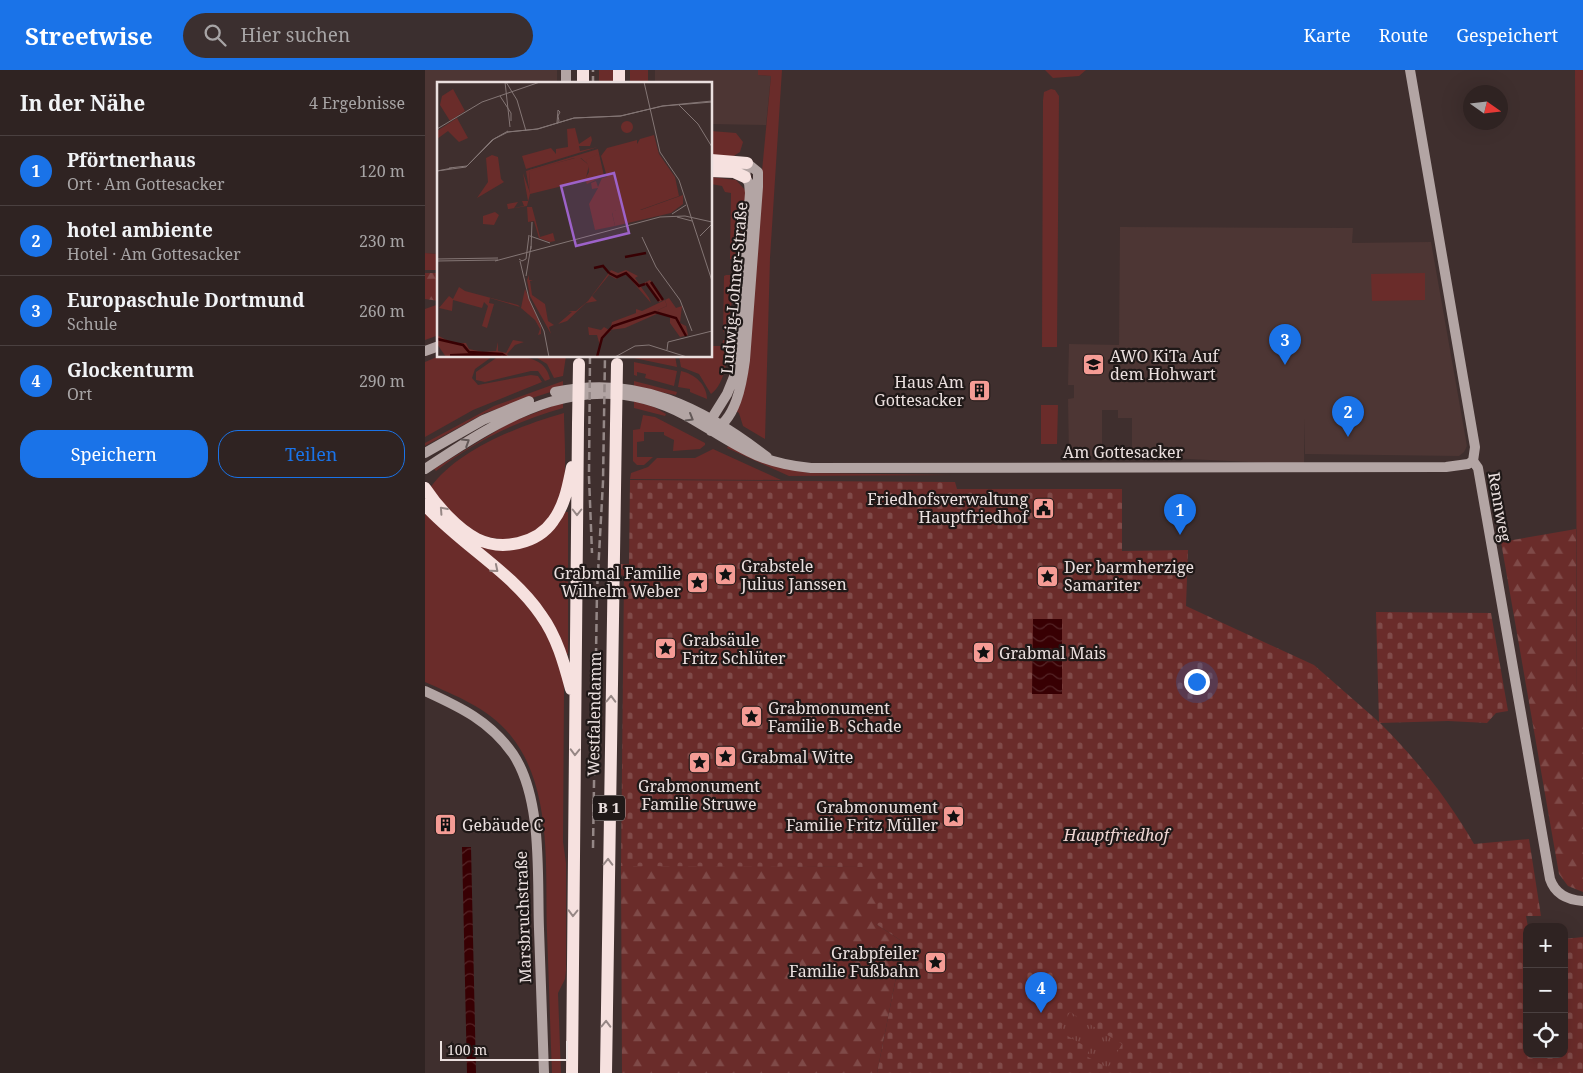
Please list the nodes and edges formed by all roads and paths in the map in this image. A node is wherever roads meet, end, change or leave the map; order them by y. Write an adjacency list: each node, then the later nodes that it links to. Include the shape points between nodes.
1 (1410, 70): 17 (street, Rennweg, via 1475,447)
2 (713, 160): 3 (highway)
3 (747, 163): 5 (street); 6 (street, Ludwig-Lohner-Straße)
4 (713, 171): 6 (highway)
5 (757, 172): 6 (street); 12 (street, Ludwig-Lohner-Straße, via 756,226 744,365 739,392)
6 (745, 176): 11 (street, Ludwig-Lohner-Straße, via 749,184 749,206 737,372)
7 (437, 345): 8 (street)
8 (425, 351)
9 (579, 360): 14 (highway, Westfalendamm / B 1, bridge)
10 (617, 360): 26 (highway, Westfalendamm / B 1, one-way to 10, bridge)
11 (712, 418): 12 (street, Am Gottesacker); 13 (street, Ludwig-Lohner-Straße); 15 (street, Am Gottesacker, via 674,400 634,390 605,387 563,390 483,420)
12 (721, 426): 13 (street); 16 (street, Am Gottesacker)
13 (711, 431): 16 (street, Am Gottesacker, via 741,450); 18 (street, Am Gottesacker, one-way to 13, via 491,427 563,397 605,395 643,399 670,408)
14 (577, 445): 19 (highway, one-way to 19, via 560,510 548,528 520,543 501,544 477,539 446,513); 22 (highway, Westfalendamm / B 1, one-way to 22)
15 (425, 453)
16 (772, 461): 17 (street, Am Gottesacker, via 811,468 917,469 1446,467)
17 (1473, 461): 23 (street, Rennweg, via 1478,468 1551,879 1556,889 1566,897)
18 (425, 469)
19 (425, 488)
20 (425, 505): 22 (highway, one-way to 22, via 531,602 557,645)
21 (425, 691): 24 (street, Marsbruchstraße, via 488,725 513,755 524,779 534,824 537,863)
22 (575, 703): 25 (highway, Westfalendamm / B 1, one-way to 25)
23 (1583, 901)
24 (544, 1073)
25 (572, 1073)
26 (606, 1073)

